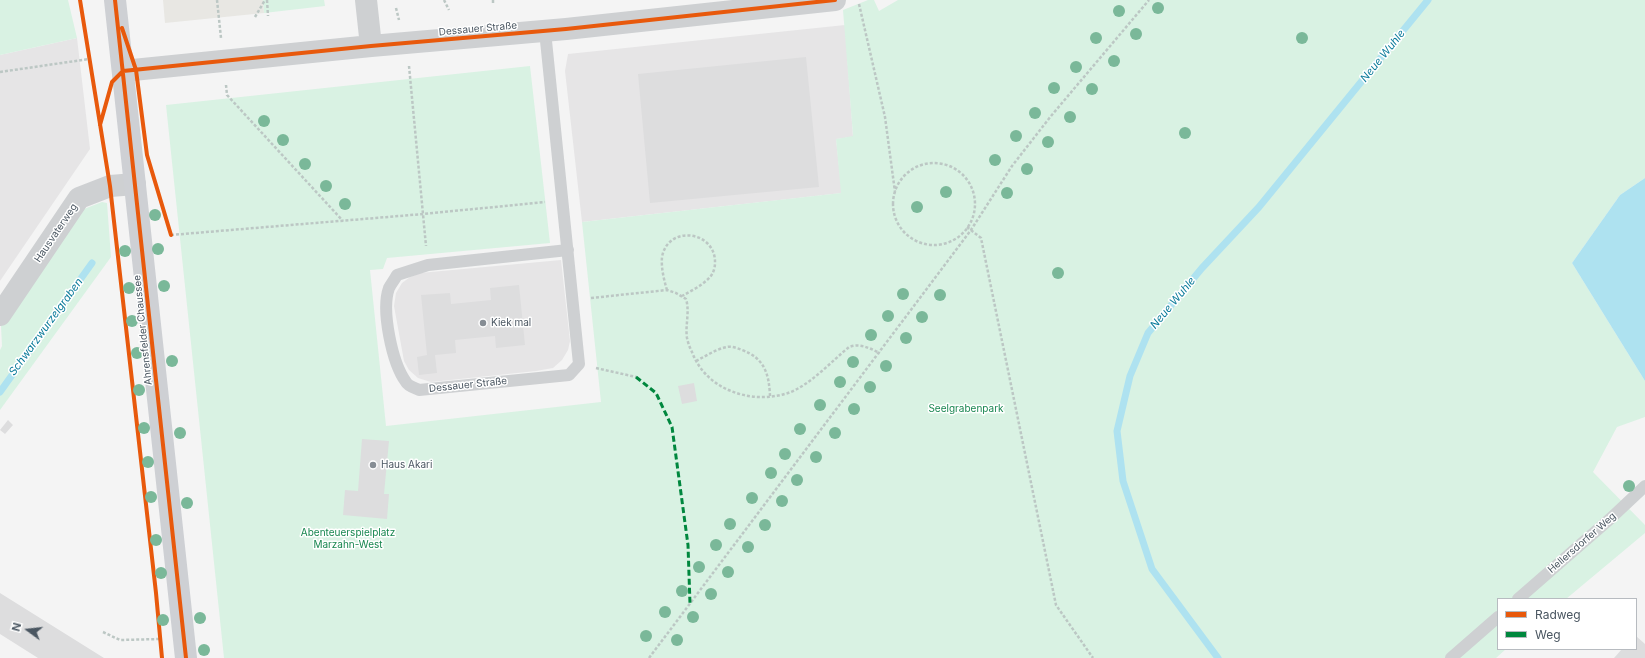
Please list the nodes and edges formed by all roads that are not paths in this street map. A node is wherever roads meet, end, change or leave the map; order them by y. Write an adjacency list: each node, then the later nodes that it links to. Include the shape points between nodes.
1 (115, 0): 6 (main road, Ahrensfelder Chaussee)
2 (366, 0): 5 (street)
3 (835, 0): 4 (street, Dessauer Straße)
4 (545, 31): 5 (street, Dessauer Straße); 8 (lane)
5 (371, 46): 6 (street, Dessauer Straße)
6 (123, 71): 7 (main road, Ahrensfelder Chaussee)
7 (135, 184): 9 (street, Hausvaterweg, via 110,186 79,198); 13 (main road, Ahrensfelder Chaussee)
8 (568, 250): 8 (lane, Dessauer Straße, via 428,265 397,275 389,288 385,310 390,342 406,384 419,390 569,375 579,364)
9 (0, 316)
10 (1645, 486): 11 (lane, Hellersdorfer Weg)
11 (1519, 598)
12 (1497, 618): 14 (lane)
13 (186, 658)
14 (1451, 658)

